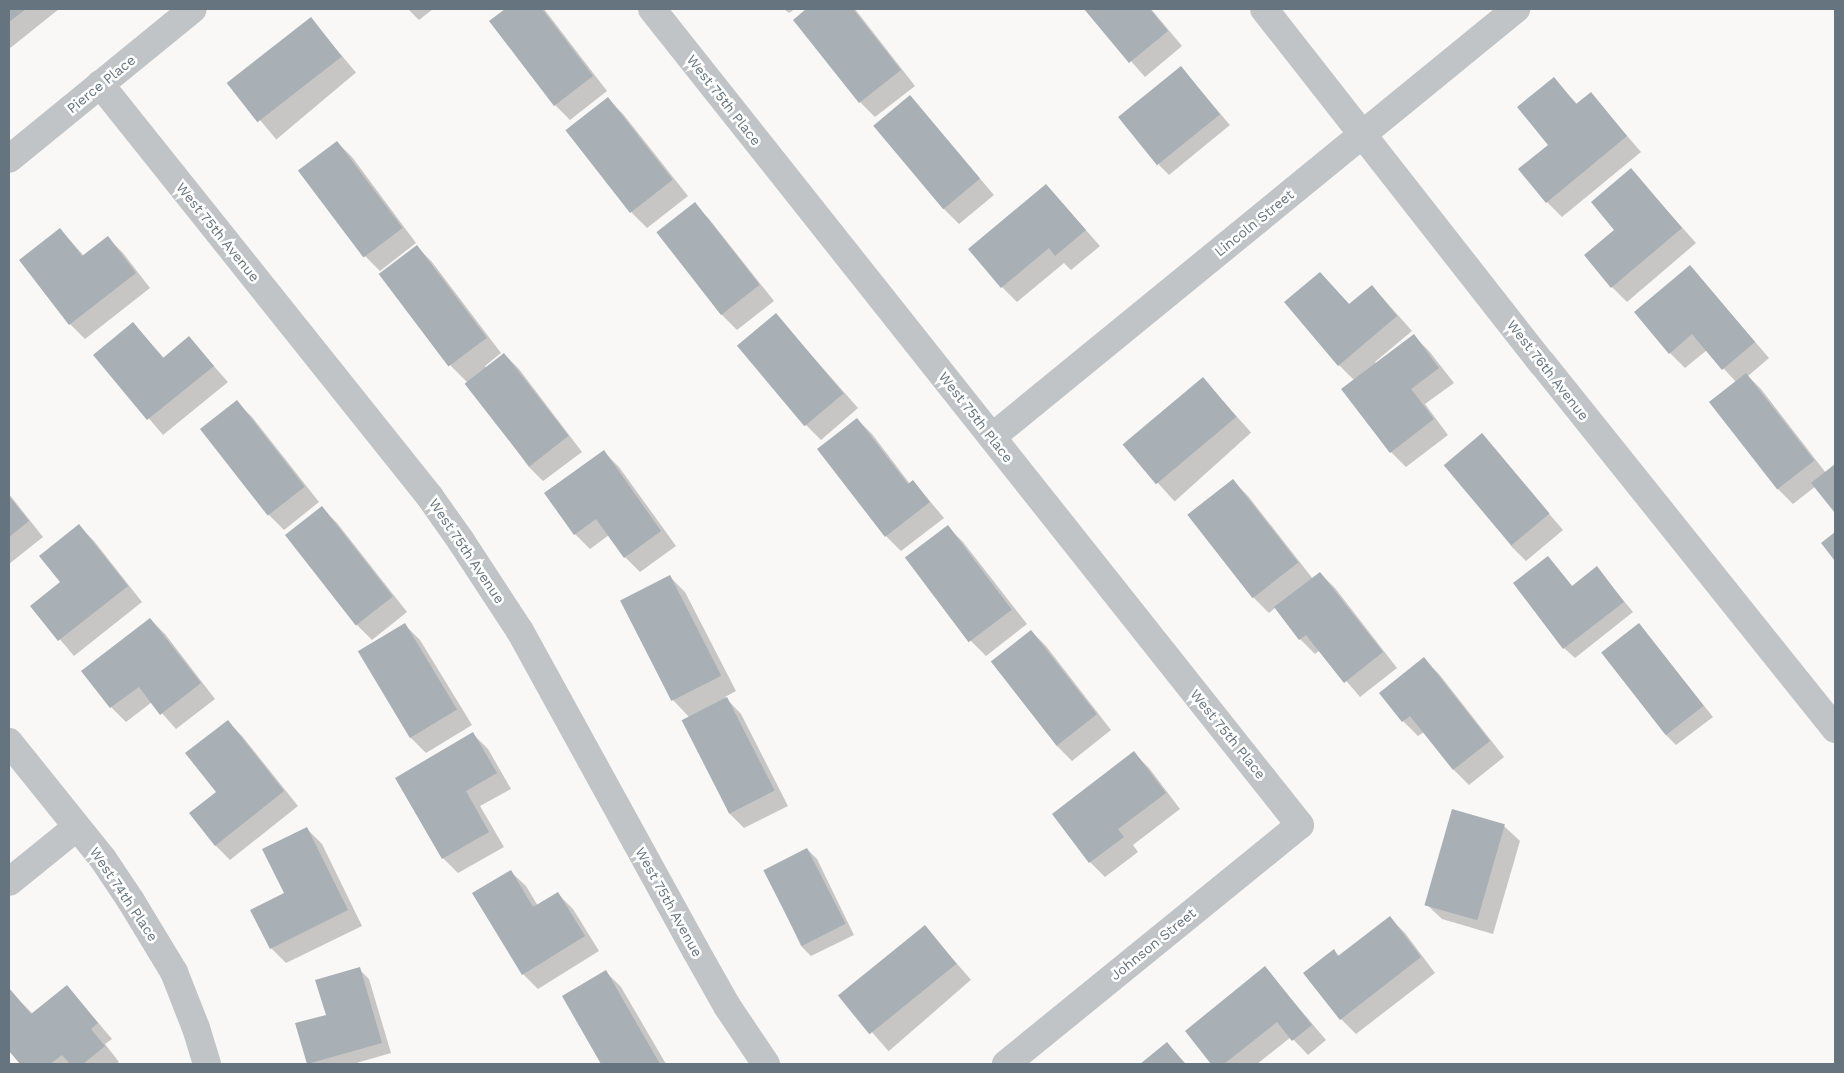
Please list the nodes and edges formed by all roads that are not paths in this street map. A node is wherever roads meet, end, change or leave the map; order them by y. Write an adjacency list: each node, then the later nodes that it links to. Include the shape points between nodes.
1 (193, 9): 5 (street, Pierce Place)
2 (652, 9): 8 (street, West 75th Place)
3 (1264, 9): 6 (street, West 76th Avenue)
4 (1516, 9): 6 (street, Lincoln Street)
5 (100, 84): 7 (street, Pierce Place); 15 (street, West 75th Avenue, via 461,540 520,631 727,1006)
6 (1363, 134): 8 (street, Lincoln Street); 9 (street, West 76th Avenue)
7 (9, 159)
8 (992, 438): 11 (street, West 75th Place)
9 (1835, 729)
10 (9, 742): 12 (street, West 74th Place)
11 (1300, 825): 16 (street, Johnson Street)
12 (77, 827): 13 (street); 14 (street, West 74th Place, via 103,859 174,972)
13 (9, 882)
14 (207, 1064)
15 (766, 1064)
16 (1006, 1064)

